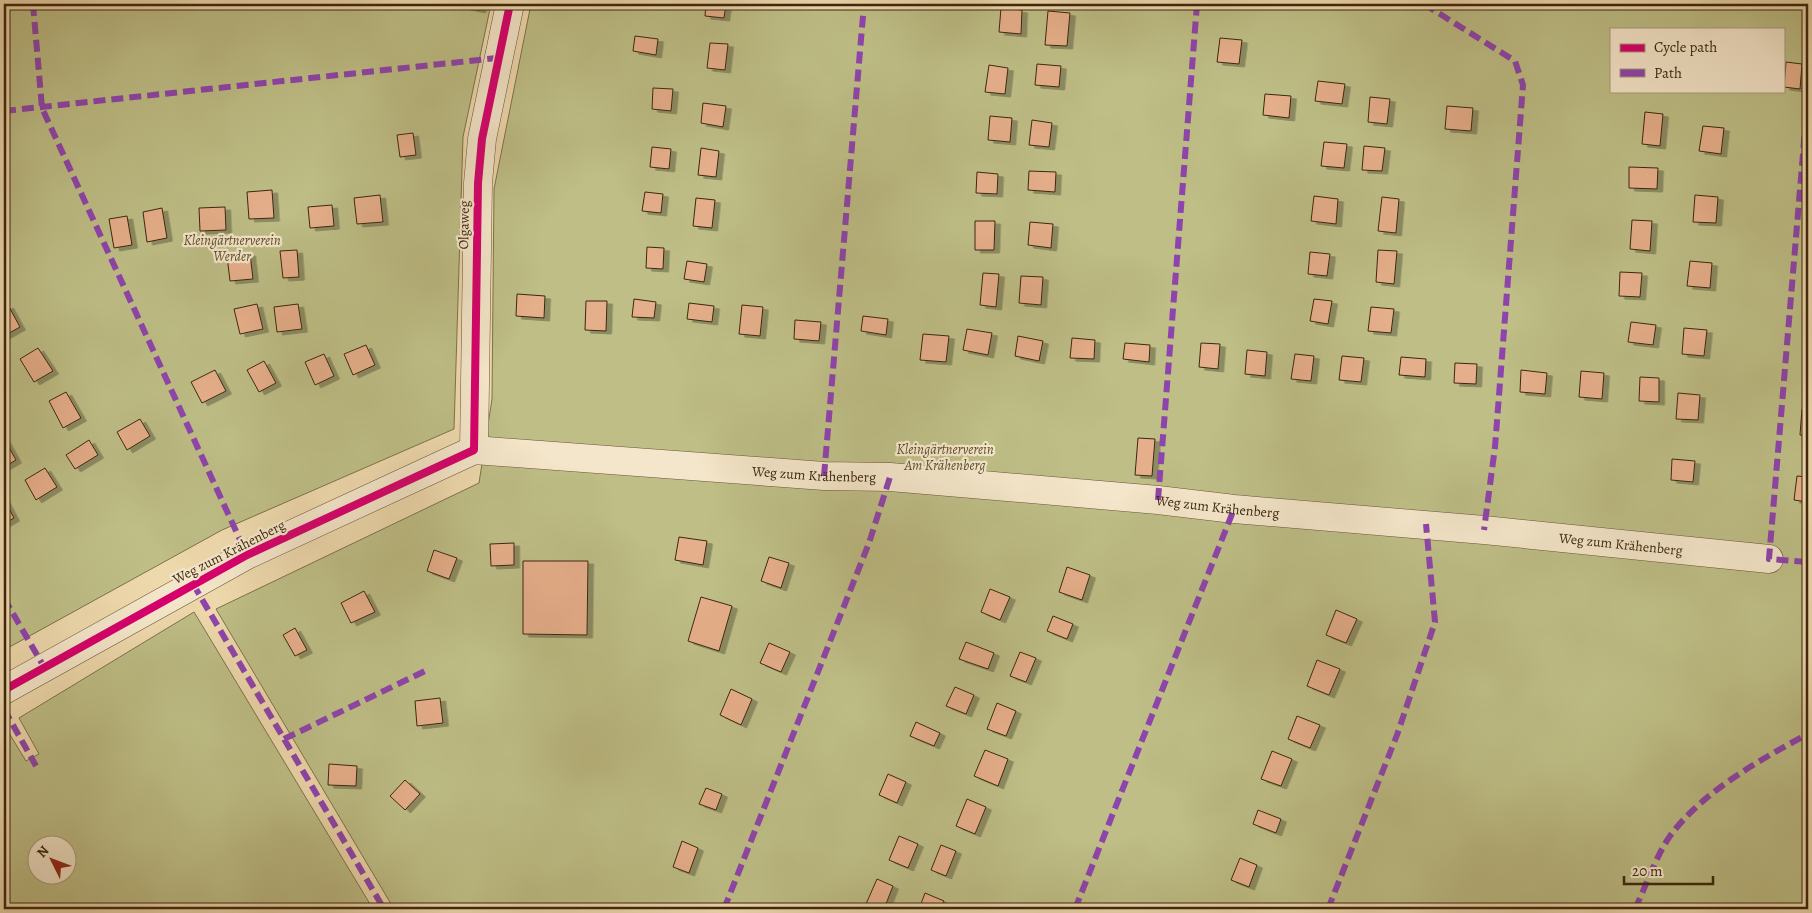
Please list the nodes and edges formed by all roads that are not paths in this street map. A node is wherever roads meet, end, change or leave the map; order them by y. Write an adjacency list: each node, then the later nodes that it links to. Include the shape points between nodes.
1 (510, 4): 2 (street, Olgaweg, via 482,139 478,183)
2 (474, 450): 3 (street, Weg zum Krähenberg, via 824,476 890,477 1158,500 1234,510 1455,527); 4 (street, Weg zum Krähenberg, via 247,555)
3 (1769, 559)
4 (4, 690)

